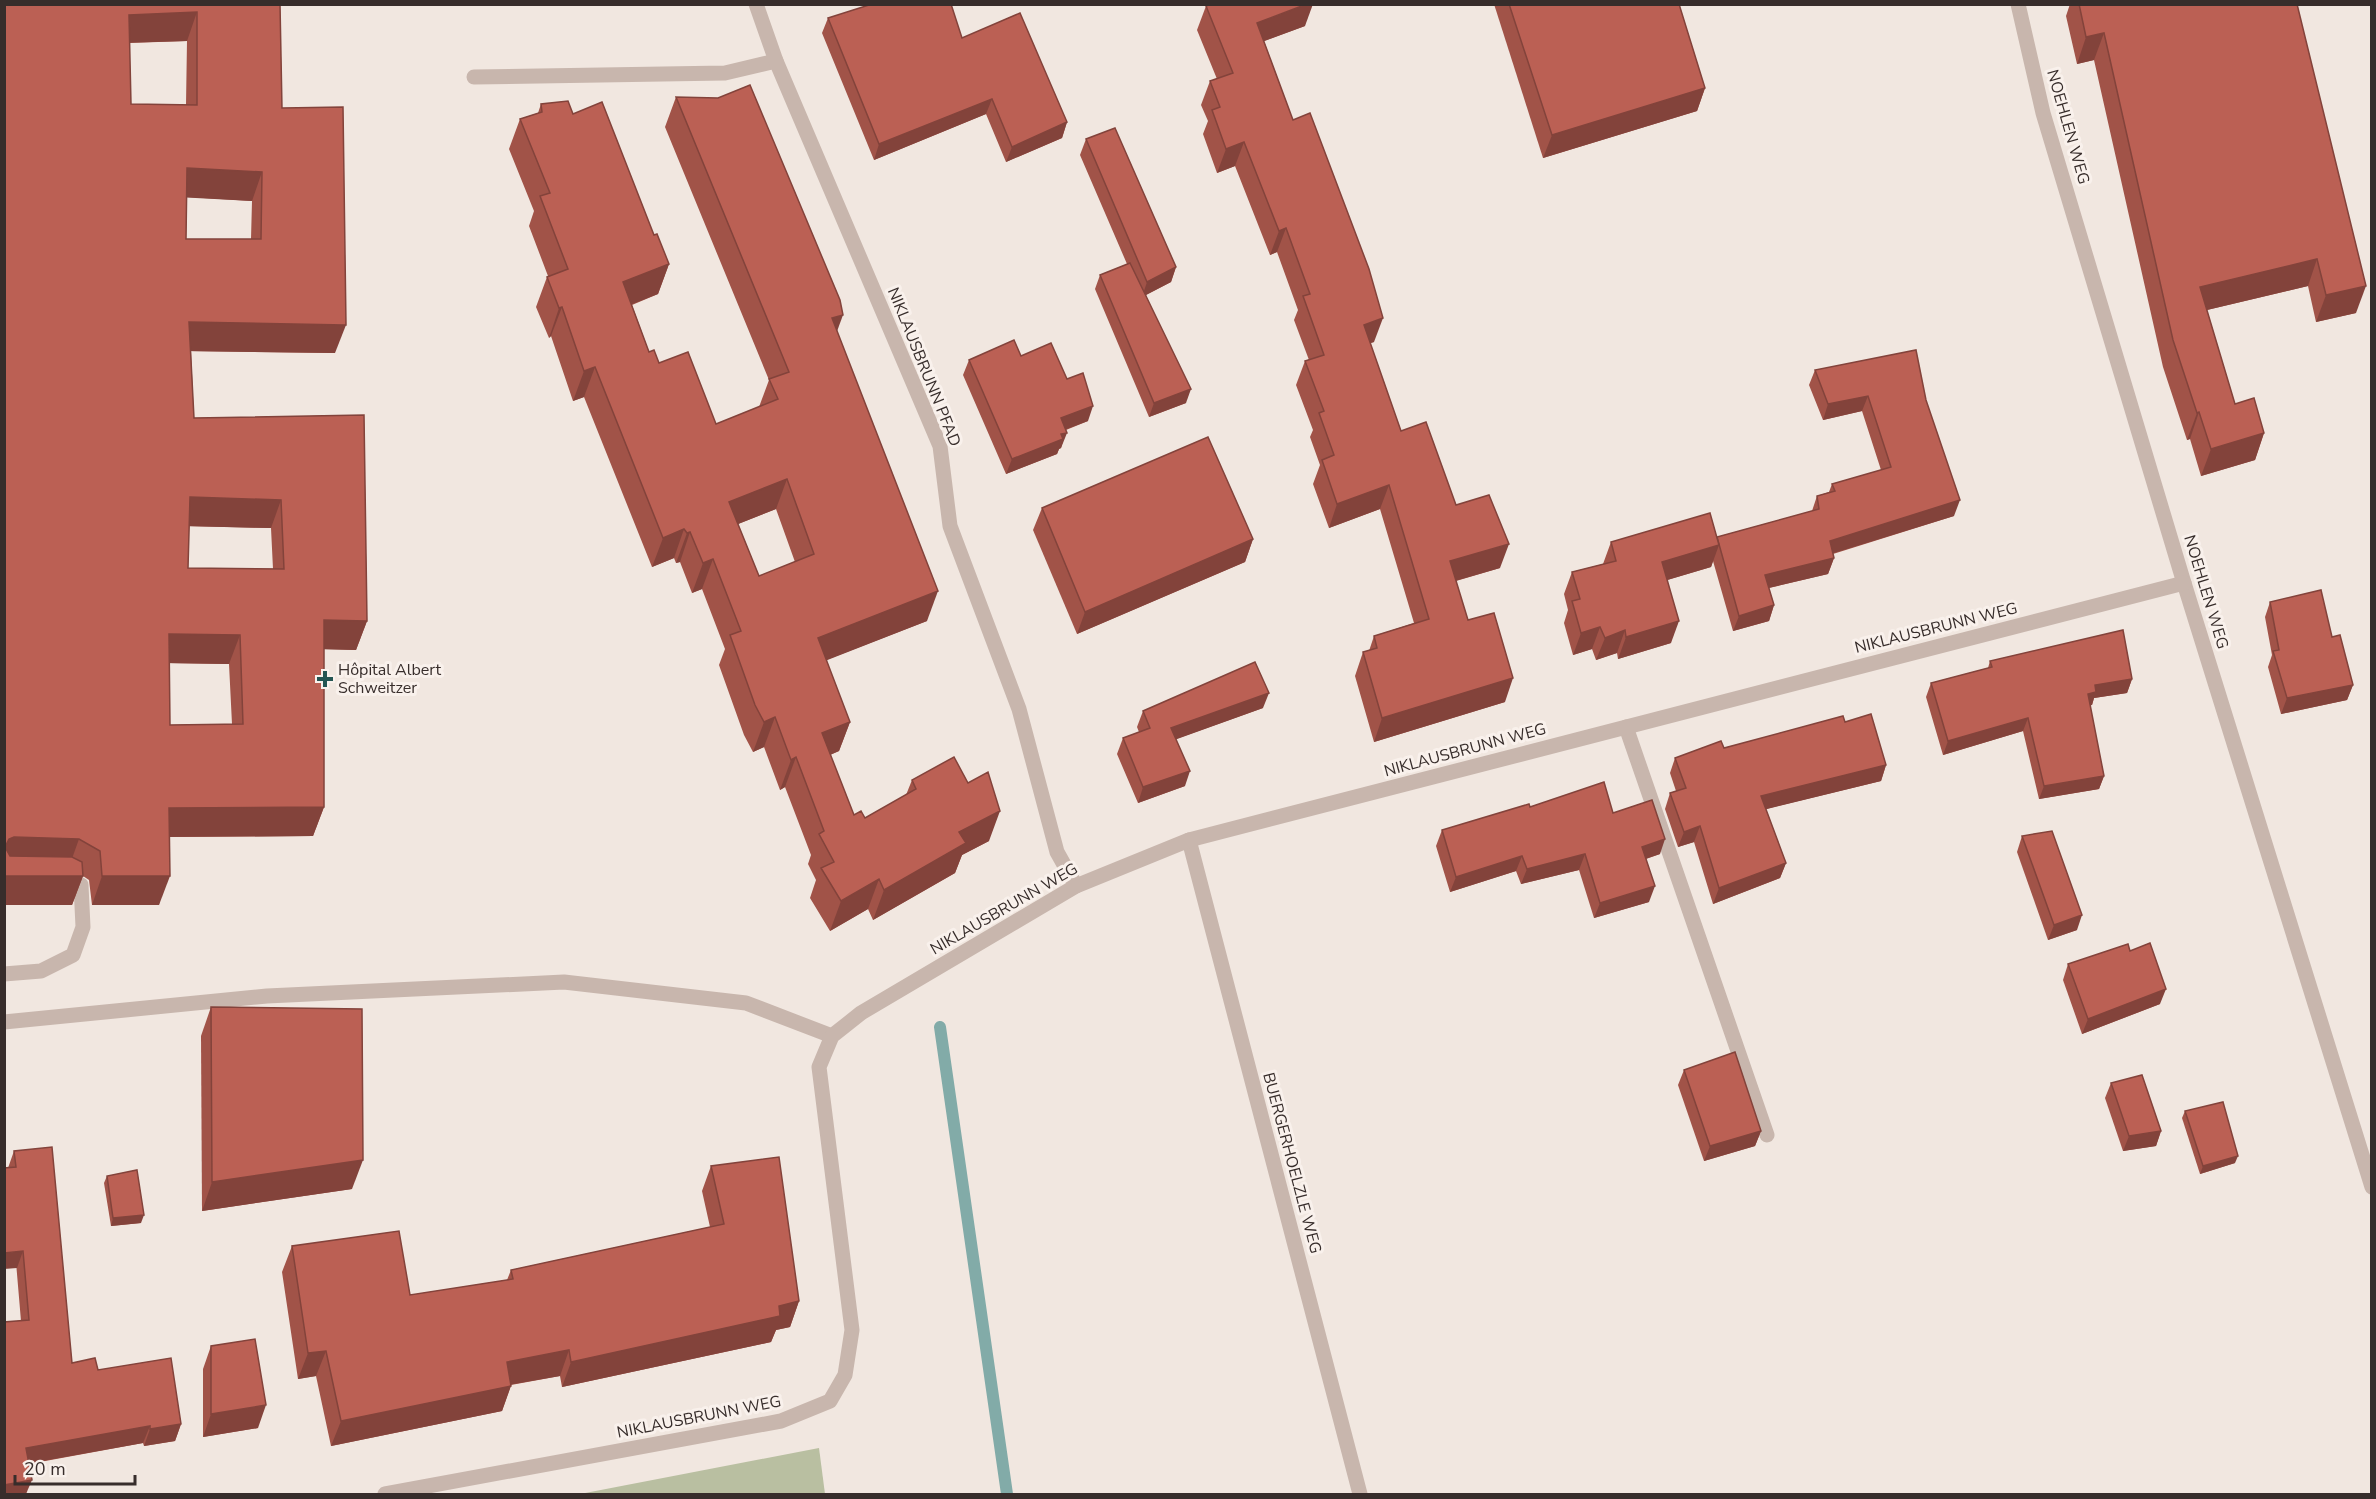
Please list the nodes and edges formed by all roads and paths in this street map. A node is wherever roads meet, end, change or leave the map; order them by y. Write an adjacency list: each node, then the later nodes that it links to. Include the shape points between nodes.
1 (756, 4): 3 (street, NIKLAUSBRUNN PFAD)
2 (2018, 4): 5 (street, NOEHLEN WEG, via 2043,113)
3 (776, 61): 4 (street, via 725,73); 9 (street, NIKLAUSBRUNN PFAD, via 940,446 950,526 1019,709 1057,852)
4 (474, 77)
5 (2184, 583): 6 (street, NIKLAUSBRUNN WEG); 14 (street, NOEHLEN WEG)
6 (1626, 727): 7 (street, NIKLAUSBRUNN WEG); 13 (street)
7 (1189, 840): 9 (street, NIKLAUSBRUNN WEG); 16 (street, BUERGERHOELZLE WEG)
8 (52, 876): 10 (street, via 64,876 81,885 83,927 73,955 41,971)
9 (1076, 886): 12 (street, NIKLAUSBRUNN WEG, via 861,1013)
10 (4, 974)
11 (4, 1022): 12 (street, via 267,996 564,982 746,1003)
12 (832, 1036): 15 (street, NIKLAUSBRUNN WEG, via 819,1067 852,1330 845,1375 830,1401 781,1421)
13 (1767, 1135)
14 (2372, 1187)
15 (385, 1494)
16 (1360, 1494)

